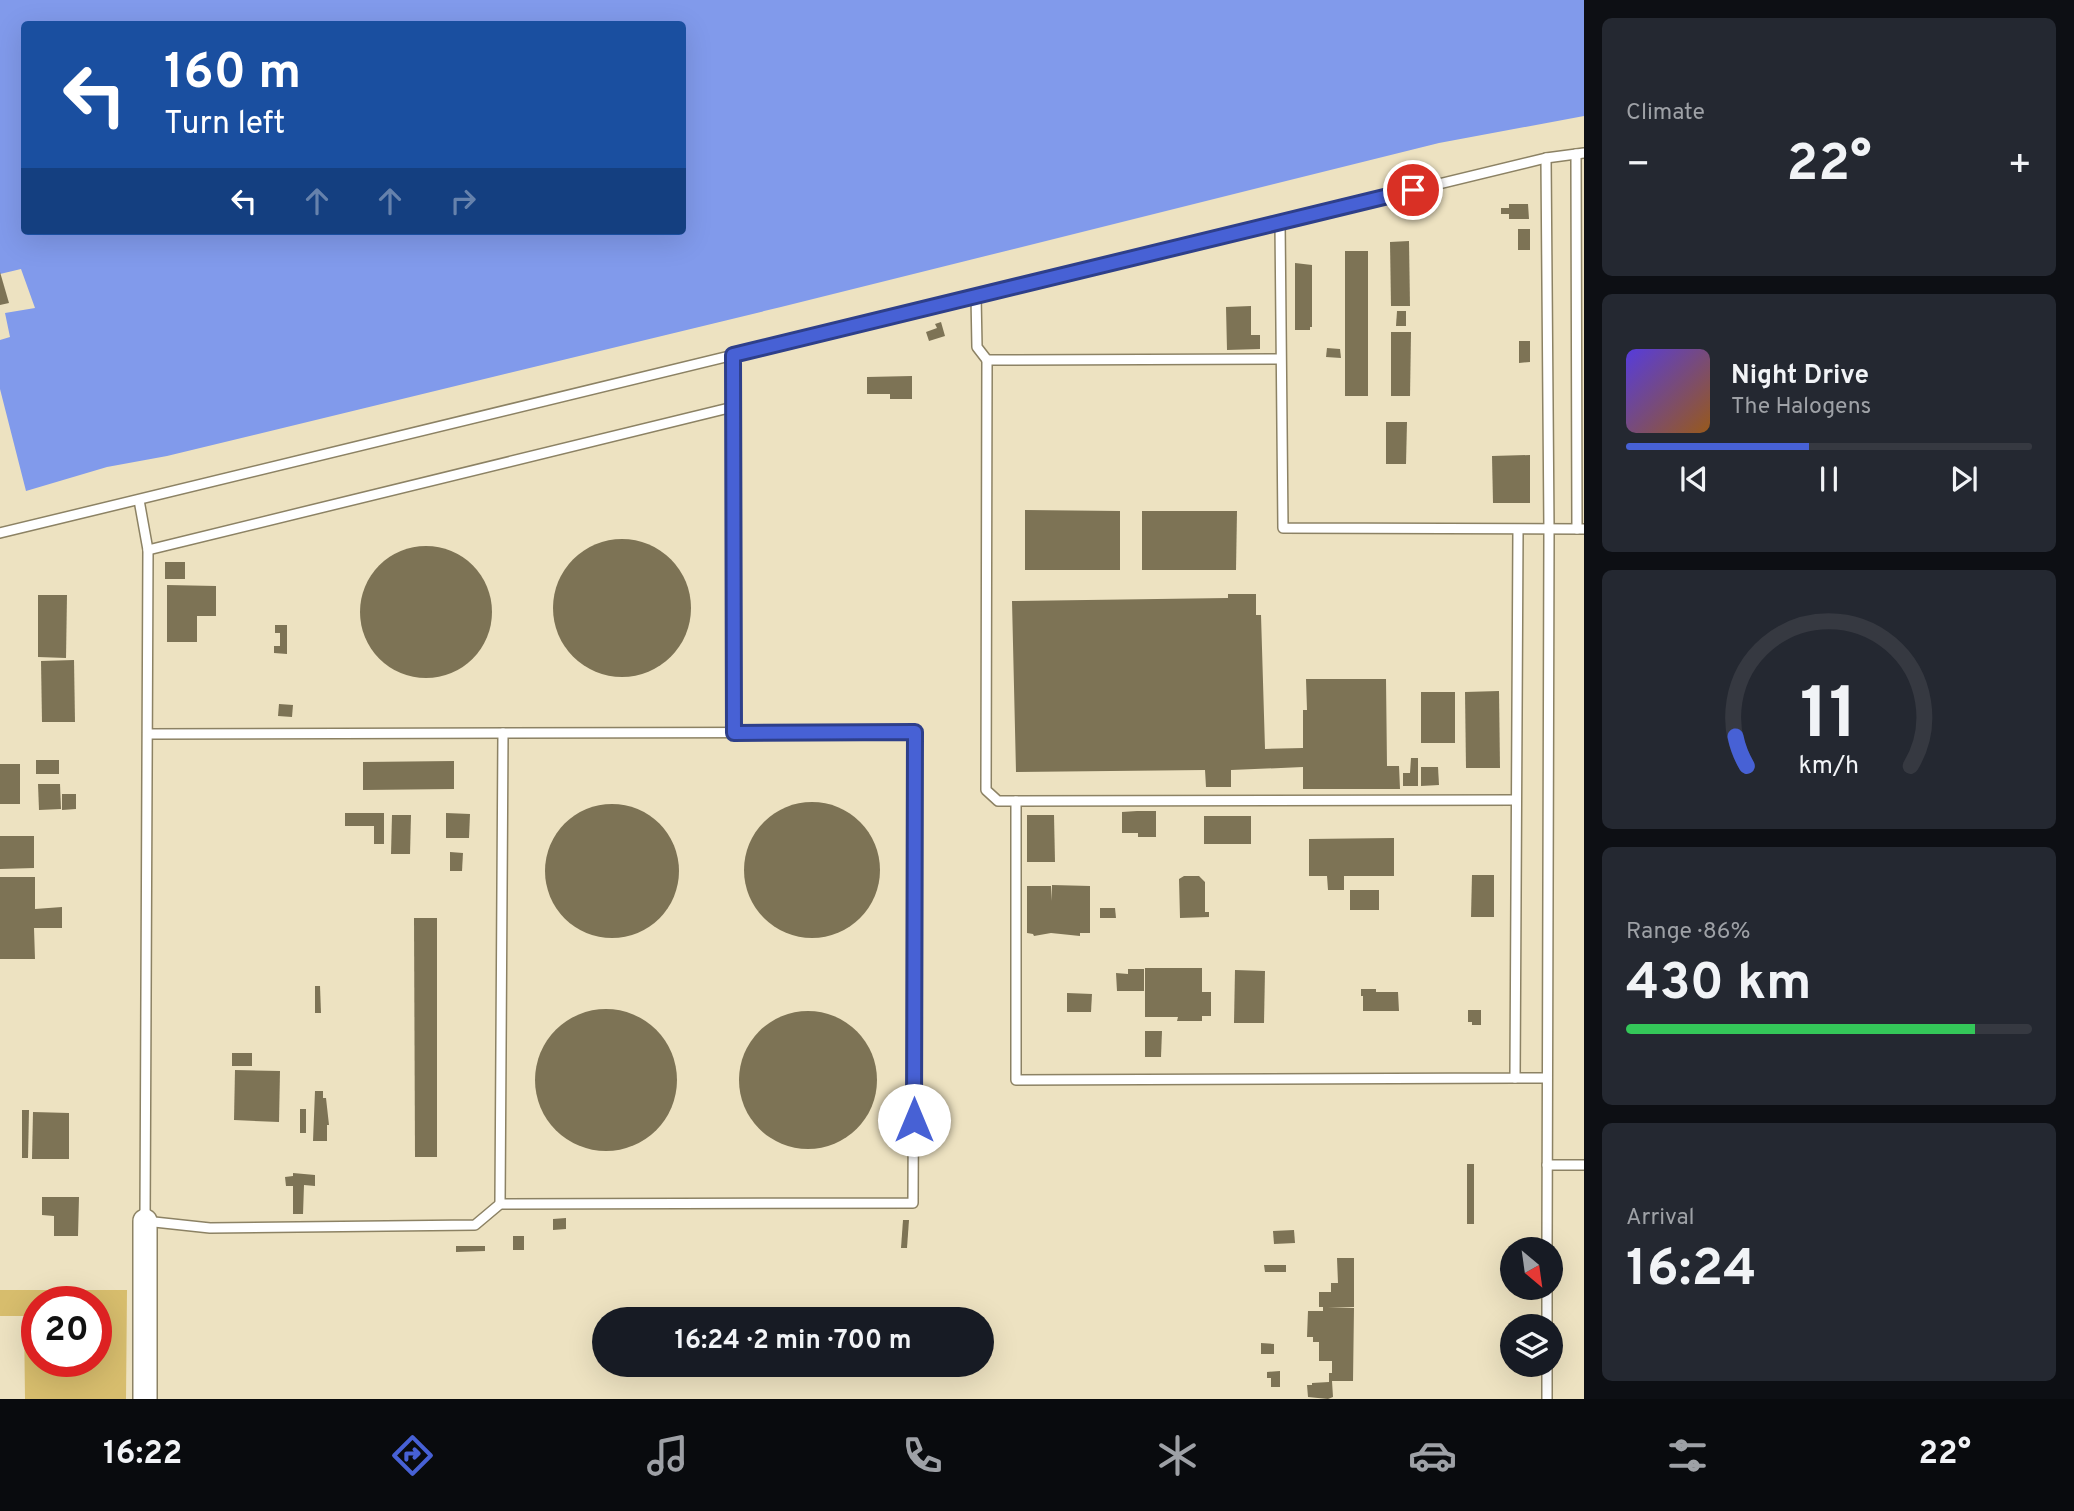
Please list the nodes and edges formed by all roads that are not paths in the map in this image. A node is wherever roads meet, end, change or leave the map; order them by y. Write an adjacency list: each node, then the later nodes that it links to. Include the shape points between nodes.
1 (1580, 153): 2 (lane); 10 (lane)
2 (1546, 158): 3 (lane); 12 (lane)
3 (1280, 222): 4 (lane); 6 (lane)
4 (976, 295): 5 (lane); 7 (lane, via 977,347)
5 (733, 355): 8 (lane); 9 (lane)
6 (1280, 359): 7 (lane); 11 (lane, via 1283,528)
7 (987, 360): 19 (lane, via 986,790 998,801)
8 (733, 407): 14 (lane); 16 (lane)
9 (139, 500): 13 (lane); 14 (lane)
10 (1581, 529): 12 (lane)
11 (1518, 530): 12 (lane); 18 (lane)
12 (1549, 530): 21 (lane)
13 (0, 533)
14 (148, 550): 17 (lane)
15 (503, 733): 16 (lane); 17 (lane); 24 (lane)
16 (734, 733): 24 (lane, via 915,732 913,1203)
17 (148, 734): 25 (lane)
18 (1516, 800): 19 (lane); 20 (lane)
19 (1016, 801): 20 (lane, via 1016,1080)
20 (1515, 1078): 21 (lane)
21 (1547, 1078): 22 (lane)
22 (1547, 1165): 23 (lane); 26 (lane)
23 (1584, 1165)
24 (500, 1204): 25 (lane, via 475,1225 210,1228)
25 (145, 1221): 28 (street)
26 (1547, 1237)
27 (1547, 1377): 29 (lane)
28 (145, 1399)
29 (1547, 1399)

